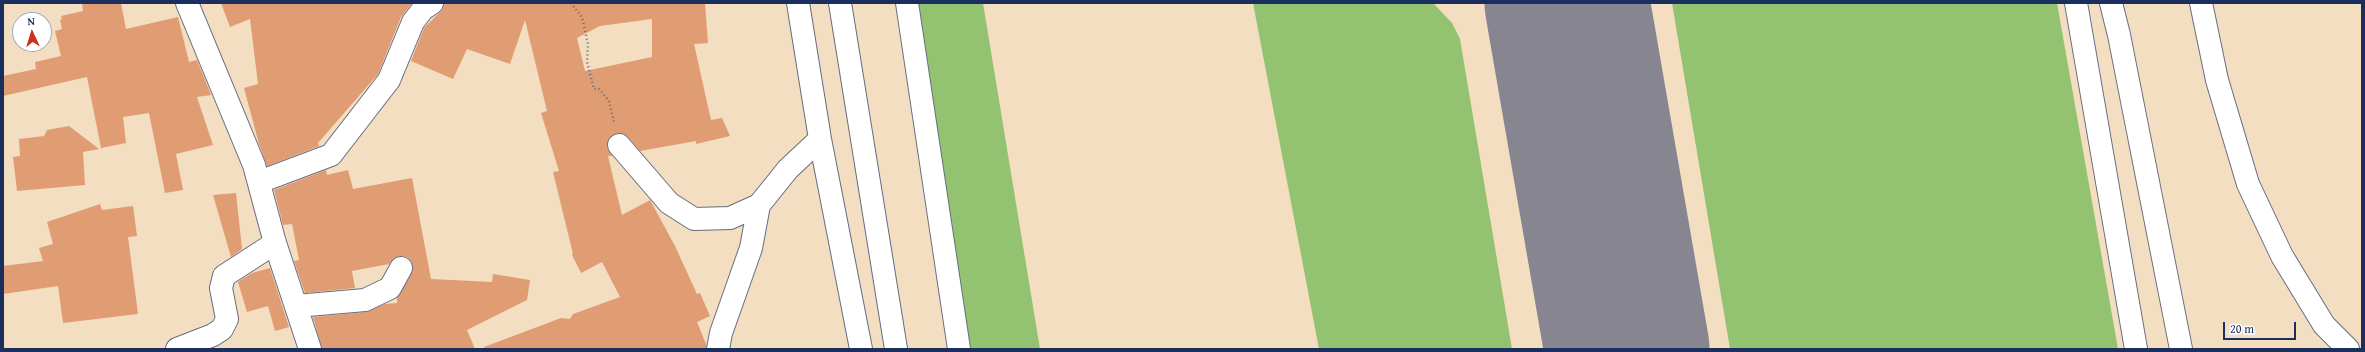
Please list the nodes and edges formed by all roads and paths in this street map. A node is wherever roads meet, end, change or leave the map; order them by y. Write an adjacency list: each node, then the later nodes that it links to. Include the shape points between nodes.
1 (187, 3): 12 (street)
2 (432, 3): 12 (street, via 412,22 389,80 331,156)
3 (572, 3): 11 (path, via 582,17 588,44 587,62 594,89 599,89 609,101)
4 (798, 3): 10 (street)
5 (840, 3): 21 (street)
6 (907, 3): 22 (street)
7 (2076, 3): 23 (street)
8 (2111, 3): 24 (street, via 2120,35)
9 (2201, 3): 25 (street, via 2217,80 2248,184 2282,256 2324,325)
10 (820, 139): 13 (street, via 788,169); 20 (street)
11 (618, 145): 13 (street, via 669,204 694,219 730,218)
12 (259, 182): 14 (street)
13 (759, 205): 19 (street, via 751,248)
14 (275, 243): 16 (street); 17 (street, via 224,276 221,288 227,319 222,329)
15 (401, 268): 16 (street, via 390,288 365,300)
16 (296, 306): 18 (street)
17 (178, 349)
18 (310, 349)
19 (718, 349)
20 (861, 349)
21 (896, 349)
22 (959, 349)
23 (2136, 349)
24 (2181, 349)
25 (2348, 349)

